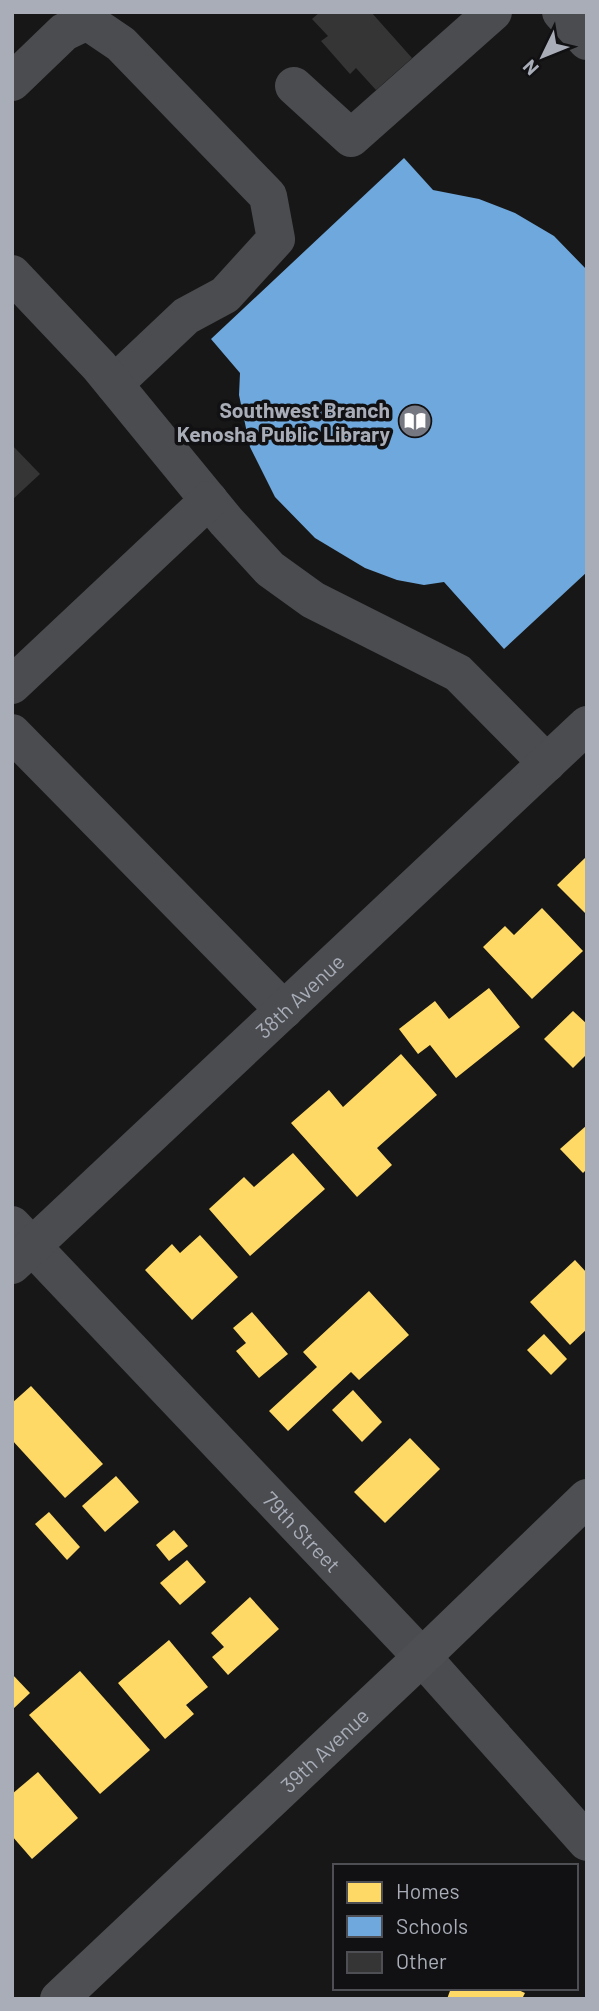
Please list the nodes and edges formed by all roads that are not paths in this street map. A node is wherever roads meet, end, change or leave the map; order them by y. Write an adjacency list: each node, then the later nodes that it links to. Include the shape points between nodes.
1 (493, 12): 5 (street, via 351,138)
2 (561, 12): 3 (street)
3 (587, 41)
4 (12, 82): 7 (street, via 64,32 87,21 121,44 268,196 276,239 225,295 186,316)
5 (294, 86)
6 (12, 274): 7 (street)
7 (114, 384): 8 (street)
8 (209, 500): 9 (street); 12 (street, via 270,569 313,600 458,673)
9 (12, 685)
10 (587, 725): 12 (street, 38th Avenue)
11 (12, 733): 13 (street)
12 (547, 762): 13 (street, 38th Avenue)
13 (284, 1010): 14 (street, 38th Avenue)
14 (19, 1245): 16 (street, 79th Street)
15 (587, 1498): 16 (main road, 39th Avenue)
16 (422, 1657): 17 (street, 79th Street); 18 (main road, 39th Avenue)
17 (587, 1842)
18 (59, 1999)

